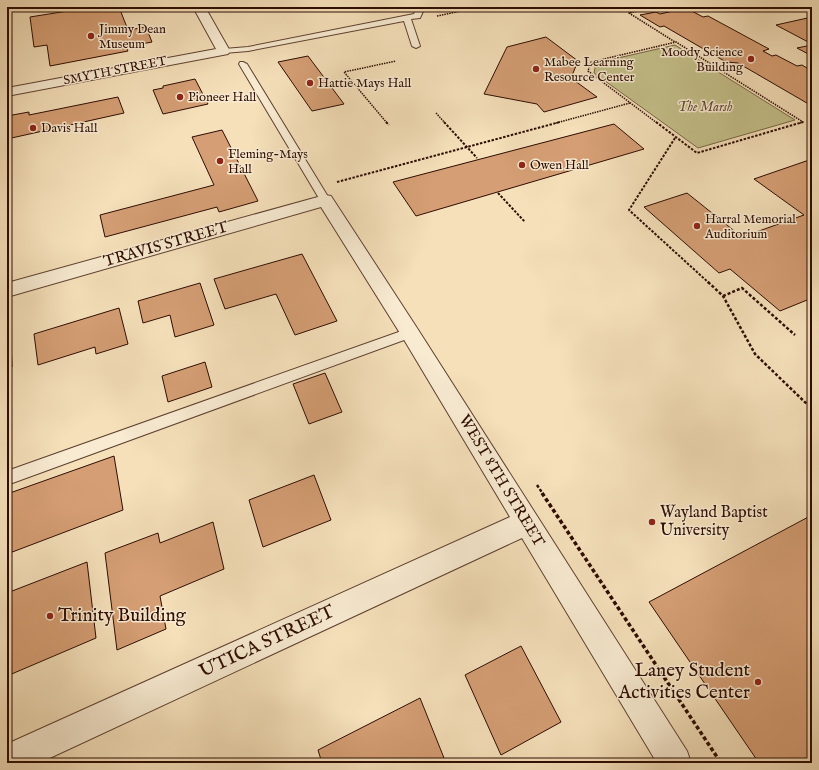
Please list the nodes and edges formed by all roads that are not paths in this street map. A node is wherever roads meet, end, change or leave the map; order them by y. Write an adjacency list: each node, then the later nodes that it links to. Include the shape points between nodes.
1 (198, 7): 6 (street)
2 (409, 8): 3 (lane, via 422,7 417,16)
3 (408, 20): 5 (lane); 6 (lane, via 248,49)
4 (243, 41): 6 (lane)
5 (416, 46)
6 (224, 50): 8 (street, SMYTH STREET)
7 (242, 64): 9 (lane)
8 (7, 92)
9 (331, 191): 10 (street, TRAVIS STREET); 11 (street, WEST 8TH STREET)
10 (7, 290)
11 (410, 333): 12 (lane); 13 (street, WEST 8TH STREET)
12 (7, 478)
13 (526, 523): 14 (street, UTICA STREET); 15 (street, WEST 8TH STREET)
14 (7, 761)
15 (675, 763)

